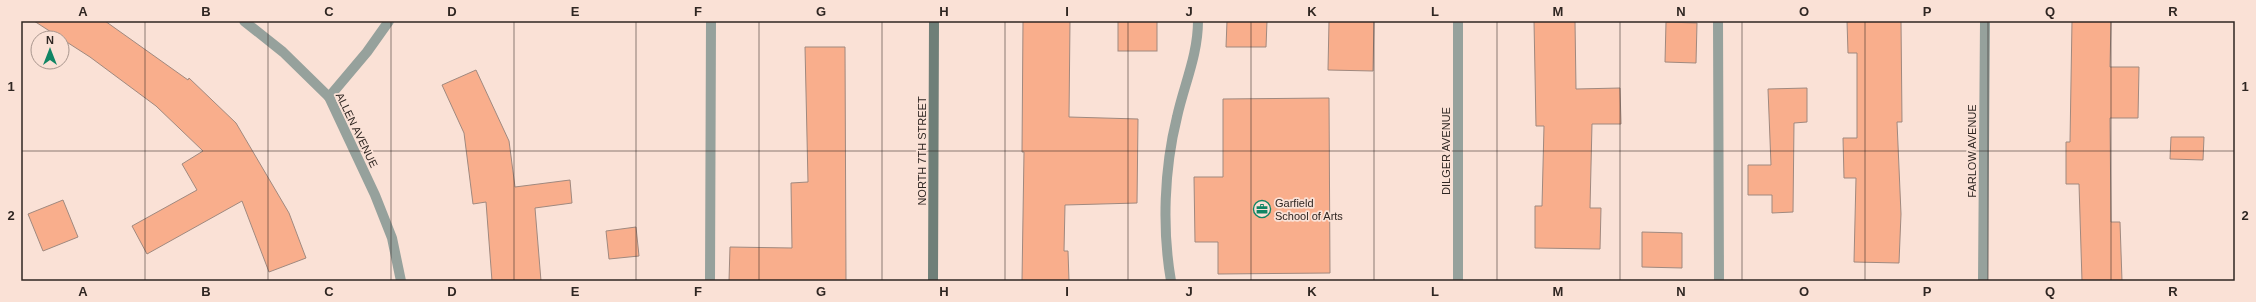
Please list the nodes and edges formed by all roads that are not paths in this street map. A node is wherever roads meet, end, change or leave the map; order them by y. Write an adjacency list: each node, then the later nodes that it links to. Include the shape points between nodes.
1 (244, 21): 9 (street, ALLEN AVENUE, via 284,52)
2 (389, 21): 9 (street)
3 (711, 21): 11 (street)
4 (934, 21): 12 (street, NORTH 7TH STREET)
5 (1198, 21): 13 (street, via 1193,65 1177,117 1165,197 1166,252)
6 (1458, 21): 14 (street, DILGER AVENUE)
7 (1718, 21): 15 (street)
8 (1985, 21): 16 (street, FARLOW AVENUE)
9 (329, 97): 10 (street, ALLEN AVENUE, via 375,195 392,238)
10 (401, 281)
11 (710, 281)
12 (933, 281)
13 (1171, 281)
14 (1458, 281)
15 (1719, 281)
16 (1983, 281)

